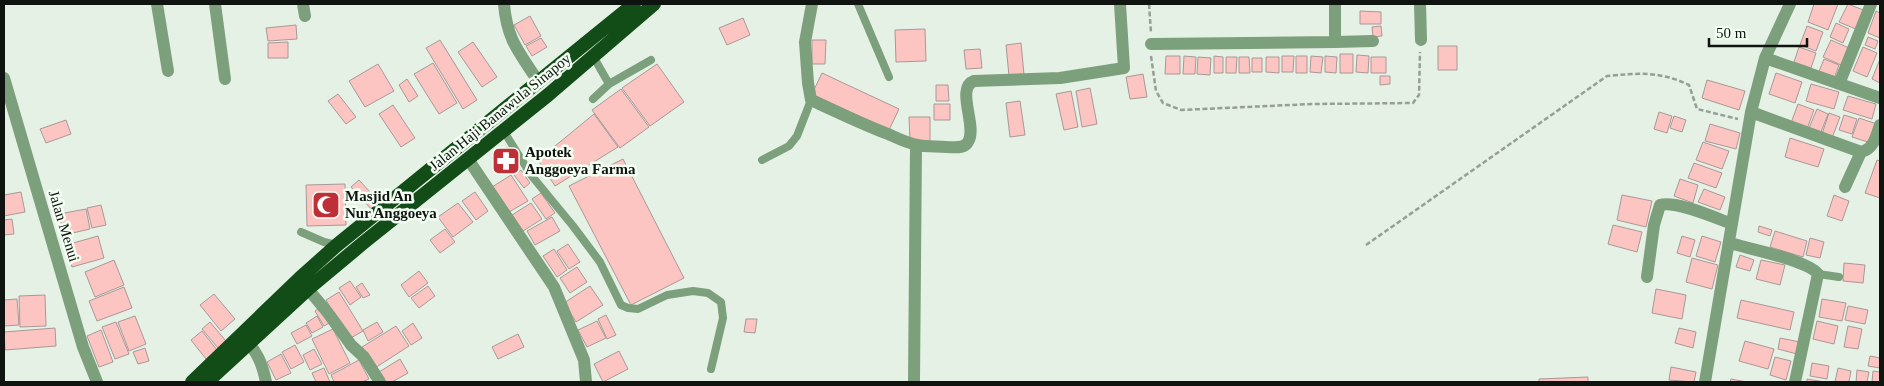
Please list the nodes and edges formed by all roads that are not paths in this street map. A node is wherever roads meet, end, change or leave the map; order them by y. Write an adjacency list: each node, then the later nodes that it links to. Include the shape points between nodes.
1 (156, 4): 20 (street)
2 (215, 4): 23 (street)
3 (504, 4): 24 (street, via 509,34)
4 (634, 4): 24 (highway, Jalan Haji Banawula Sinapoy)
5 (654, 4): 17 (highway, Jalan Haji Banawula Sinapoy)
6 (812, 4): 29 (street, via 805,42)
7 (858, 4): 21 (lane)
8 (1120, 4): 33 (street, via 1124,68 1060,78 970,82 966,92 971,128 968,143 960,147)
9 (1335, 4): 14 (street)
10 (1420, 4): 13 (street)
11 (1790, 4): 18 (street)
12 (1870, 4): 26 (street)
13 (1421, 40)
14 (1335, 42): 15 (street); 16 (street)
15 (1373, 42)
16 (1151, 44)
17 (593, 56): 25 (lane); 32 (highway, Jalan Haji Banawula Sinapoy)
18 (1765, 58): 26 (street); 30 (street)
19 (651, 60): 25 (lane)
20 (168, 72)
21 (889, 77)
22 (4, 78): 50 (street, Jalan Menui, via 80,338)
23 (225, 79)
24 (538, 81): 38 (highway, Jalan Haji Banawula Sinapoy)
25 (609, 84): 28 (lane)
26 (1839, 84): 27 (street)
27 (1880, 98)
28 (593, 99)
29 (811, 100): 33 (street); 36 (lane, via 797,136 789,146)
30 (1750, 117): 34 (street); 40 (street)
31 (1880, 125): 34 (street, via 1873,144)
32 (503, 130): 35 (highway, Jalan Haji Banawula Sinapoy); 49 (lane, via 531,175 600,262 621,305 638,309 667,294 693,291 708,293 721,302 723,318)
33 (916, 145): 56 (street)
34 (1861, 152): 37 (street)
35 (468, 159): 39 (highway, Jalan Haji Banawula Sinapoy); 55 (street, via 554,287 584,360)
36 (762, 160)
37 (1845, 187)
38 (386, 205): 39 (highway); 43 (highway, Jalan Haji Banawula Sinapoy)
39 (396, 217): 47 (highway, Jalan Haji Banawula Sinapoy)
40 (1732, 224): 42 (street); 46 (street, via 1704,213 1660,205)
41 (301, 232): 43 (lane)
42 (1730, 243): 44 (street, via 1798,263); 57 (street)
43 (337, 245): 48 (highway, Jalan Haji Banawula Sinapoy)
44 (1818, 274): 45 (lane); 58 (street)
45 (1839, 276)
46 (1647, 277)
47 (308, 289): 48 (highway, Jalan Haji Banawula Sinapoy); 54 (street, via 364,357)
48 (245, 340): 51 (highway, Jalan Haji Banawula Sinapoy); 52 (highway, Jalan Haji Banawula Sinapoy); 53 (street, via 260,360)
49 (711, 369)
50 (97, 382)
51 (192, 382)
52 (208, 382)
53 (266, 382)
54 (380, 382)
55 (586, 382)
56 (914, 382)
57 (1705, 382)
58 (1794, 382)

